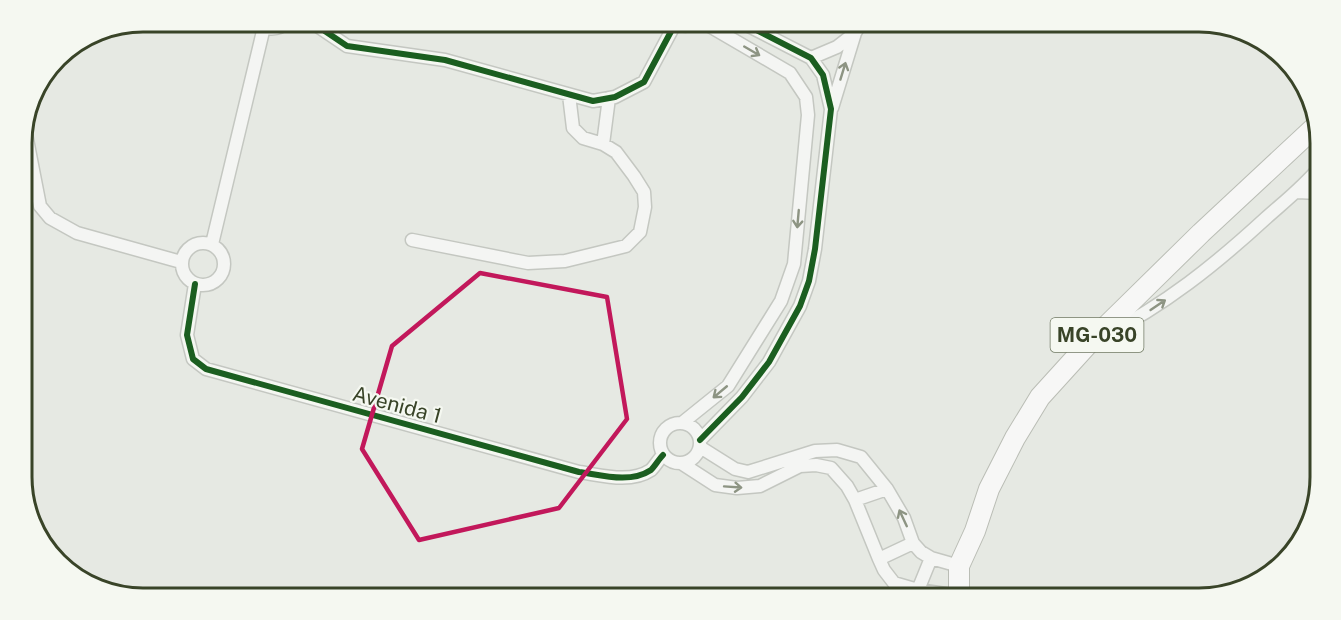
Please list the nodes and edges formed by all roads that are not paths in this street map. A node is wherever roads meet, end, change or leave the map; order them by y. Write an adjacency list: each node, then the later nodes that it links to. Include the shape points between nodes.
1 (257, 32): 18 (street)
2 (326, 32): 8 (street, via 347,46 445,60)
3 (669, 32): 9 (street, via 644,82)
4 (721, 32): 22 (street, one-way to 22, via 790,73 806,97 808,115 794,264 781,301 728,386)
5 (760, 32): 7 (street)
6 (855, 33): 7 (street, via 837,47); 10 (street, one-way to 6)
7 (811, 58): 10 (street, via 823,75)
8 (569, 95): 9 (street, via 593,101); 12 (street, via 573,128 583,138)
9 (609, 98): 12 (street)
10 (831, 109): 23 (street, via 815,249 800,306 769,362)
11 (1309, 132): 21 (highway, MG-030)
12 (603, 144): 17 (street, via 616,152 644,192 640,232 626,246 565,261 528,263)
13 (32, 165): 19 (street, via 40,206 50,218 77,233)
14 (1310, 178): 15 (street)
15 (1298, 192): 16 (street); 21 (street, one-way to 15, via 1136,320 1180,290)
16 (1310, 193)
17 (412, 240)
18 (212, 244): 19 (street, via 192,245); 20 (street, via 222,254 224,269 216,281)
19 (181, 262): 20 (street, via 185,276)
20 (195, 284): 24 (street, Avenida 1, via 187,335 193,359 206,369 579,472 618,478 637,476 651,469)
21 (1089, 343): 31 (highway, MG-030, via 1040,397 1015,438 989,489)
22 (682, 423): 23 (street, via 694,429); 24 (street, via 670,425 661,435)
23 (700, 444): 25 (street, via 693,458); 26 (street, via 735,469 748,472 815,451 837,450 861,458)
24 (663, 455): 25 (street)
25 (681, 463): 27 (street, one-way to 27, via 715,485 737,488 760,486 800,466 824,466 831,468)
26 (887, 489): 27 (street); 28 (street, one-way to 26)
27 (855, 500): 30 (street)
28 (913, 543): 29 (street); 30 (street)
29 (931, 558): 31 (street); 33 (street)
30 (879, 559): 32 (street, via 894,583)
31 (959, 566): 34 (highway, MG-030)
32 (911, 588)
33 (919, 588)
34 (959, 588)

